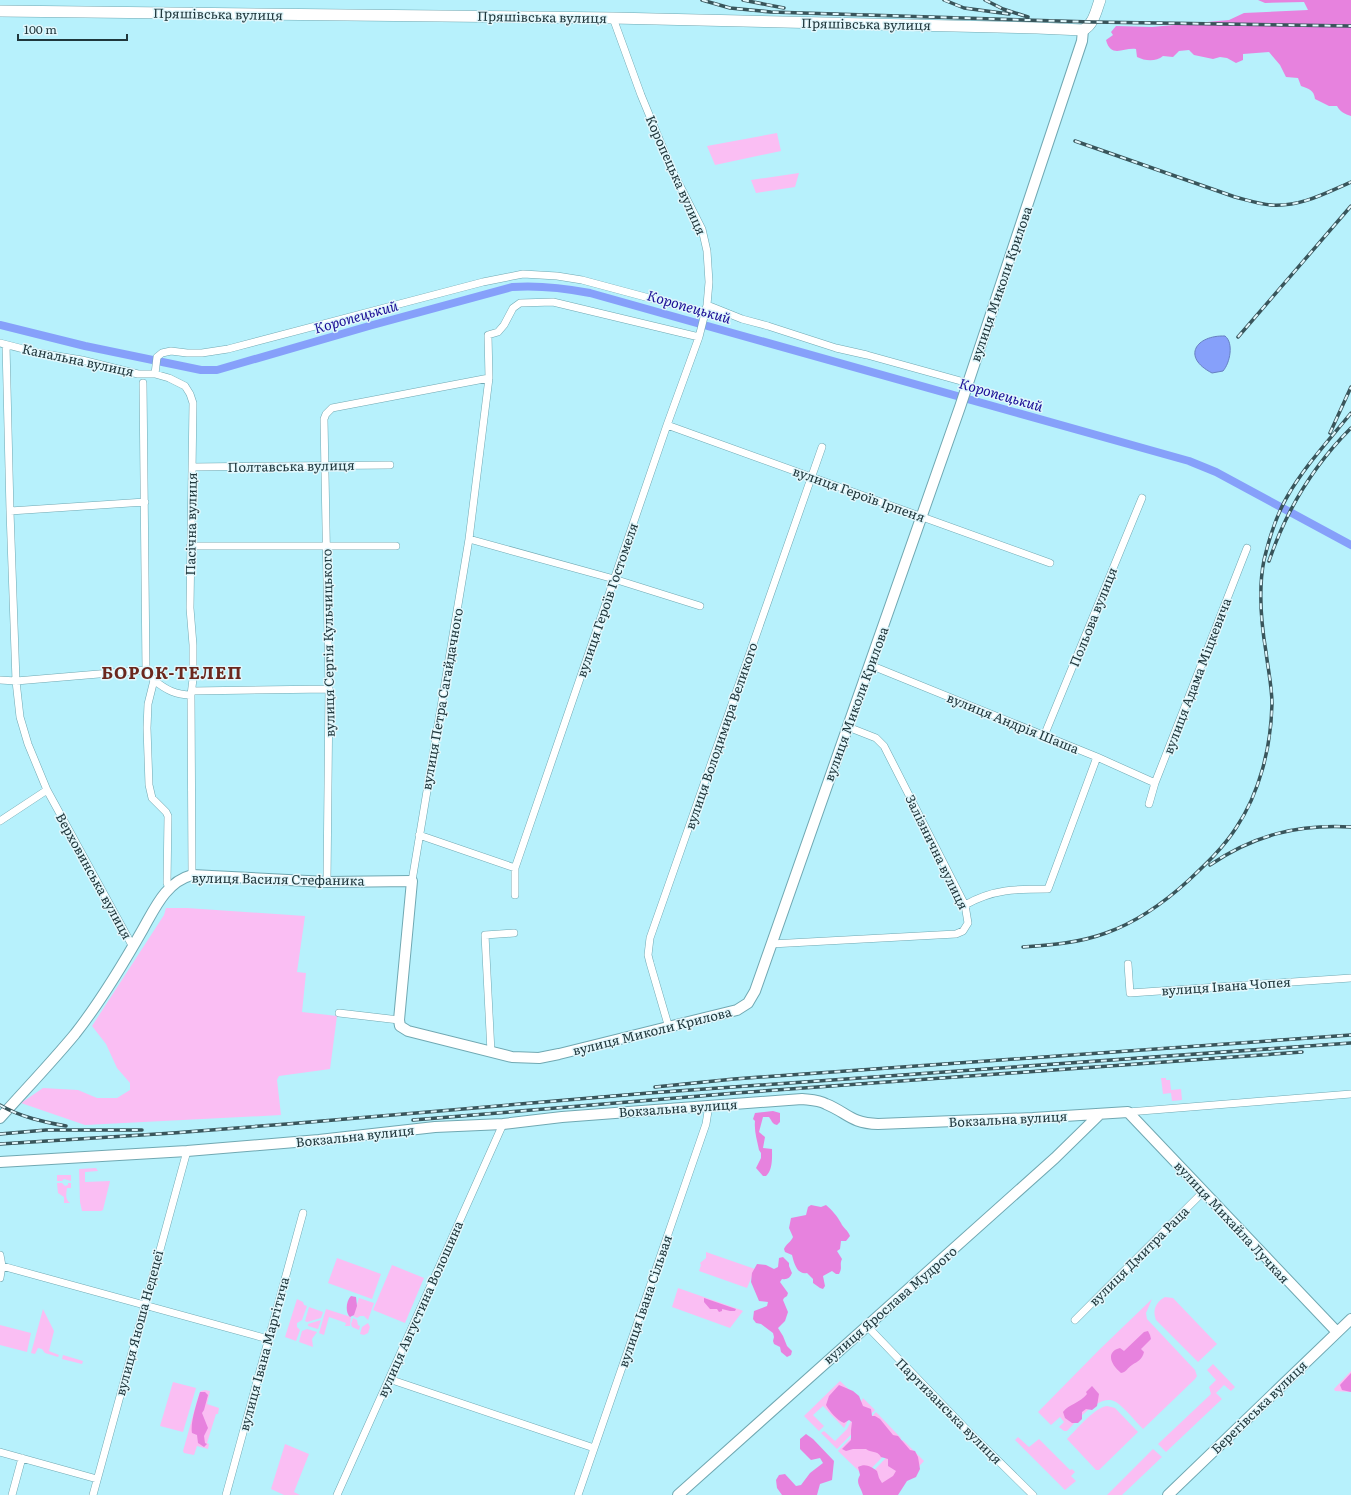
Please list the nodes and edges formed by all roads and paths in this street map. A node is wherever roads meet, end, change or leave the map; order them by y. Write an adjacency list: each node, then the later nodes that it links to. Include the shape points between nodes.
1 (1100, 0): 4 (main road, вулиця Миколи Крилова, via 1092,22)
2 (0, 11): 3 (main road, Пряшівська вулиця)
3 (613, 18): 4 (main road, Пряшівська вулиця); 5 (street, Коропецька вулиця, via 672,170 702,229 709,282)
4 (1083, 30): 12 (street, вулиця Миколи Крилова, via 1082,41)
5 (707, 306): 6 (street, вулиця Героїв Гостомеля); 12 (street, via 836,348)
6 (704, 317): 7 (street, вулиця Героїв Гостомеля); 9 (street, via 582,280 523,274 482,282 228,349 202,353 162,353 158,357)
7 (699, 337): 10 (street, вулиця Петра Сагайдачного, via 564,304 520,303 513,308 498,332 488,335); 13 (street, вулиця Героїв Гостомеля)
8 (3, 344): 9 (street, Канальна вулиця, via 138,374); 21 (street, Верховинська вулиця)
9 (156, 370): 17 (street, Пасічна вулиця, via 185,386 190,394)
10 (489, 378): 16 (street, вулиця Сергія Кульчицького, via 328,410 324,419); 23 (street, вулиця Петра Сагайдачного)
11 (143, 383): 20 (street)
12 (967, 386): 22 (street, вулиця Миколи Крилова)
13 (667, 425): 18 (street, вулиця Героїв Ірпеня); 29 (street, вулиця Героїв Гостомеля)
14 (822, 447): 18 (street, вулиця Володимира Великого)
15 (390, 465): 16 (street, Полтавська вулиця)
16 (325, 466): 17 (street, Полтавська вулиця); 25 (street, вулиця Сергія Кульчицького)
17 (192, 467): 24 (street, Пасічна вулиця)
18 (812, 477): 22 (street, вулиця Героїв Ірпеня); 60 (street, вулиця Володимира Великого, via 650,938 650,963)
19 (1142, 498): 39 (street, Польова вулиця)
20 (145, 502): 21 (street); 32 (street)
21 (10, 511): 34 (street, Верховинська вулиця)
22 (922, 516): 28 (street, вулиця Героїв Ірпеня); 31 (street, вулиця Миколи Крилова)
23 (469, 539): 29 (street); 45 (street, вулиця Петра Сагайдачного)
24 (190, 546): 25 (street); 37 (street, Пасічна вулиця)
25 (327, 546): 26 (street); 36 (street, вулиця Сергія Кульчицького)
26 (396, 546)
27 (1247, 548): 41 (street, вулиця Адама Міцкевича)
28 (1050, 563)
29 (614, 579): 30 (street); 46 (street, вулиця Героїв Гостомеля)
30 (700, 606)
31 (870, 665): 38 (street, вулиця Миколи Крилова); 39 (street, вулиця Андрія Шаша)
32 (146, 670): 34 (street); 35 (street)
33 (0, 680): 34 (street)
34 (16, 680): 42 (street, Верховинська вулиця, via 20,717)
35 (154, 680): 37 (street, via 175,694); 50 (street, via 148,704 149,785 152,798 168,816)
36 (329, 689): 37 (street); 49 (street, вулиця Сергія Кульчицького)
37 (192, 693): 47 (street, Пасічна вулиця)
38 (848, 727): 52 (street, Залізнична вулиця, via 876,738 884,746); 54 (street, вулиця Миколи Крилова)
39 (1044, 736): 40 (street, вулиця Андрія Шаша)
40 (1096, 757): 41 (street, вулиця Андрія Шаша); 52 (street, via 1048,889 1003,890 984,895)
41 (1155, 783): 43 (street, вулиця Адама Міцкевича)
42 (47, 790): 44 (street); 55 (street, Верховинська вулиця)
43 (1149, 804)
44 (0, 821)
45 (419, 835): 46 (street); 48 (street, вулиця Петра Сагайдачного)
46 (515, 868): 51 (street, вулиця Героїв Гостомеля)
47 (192, 875): 49 (street, вулиця Василя Стефаника); 50 (street, вулиця Василя Стефаника, via 182,877)
48 (412, 881): 49 (street, вулиця Василя Стефаника); 59 (street, вулиця Петра Сагайдачного)
49 (327, 882)
50 (169, 888): 55 (street, вулиця Василя Стефаника)
51 (515, 895)
52 (965, 905): 54 (street, Залізнична вулиця, via 968,924 963,931 956,934)
53 (514, 933): 61 (street, via 484,935)
54 (771, 944): 60 (street, вулиця Миколи Крилова, via 748,1004 738,1010)
55 (133, 947): 66 (street, Верховинська вулиця, via 108,988 75,1033)
56 (1128, 964): 57 (street, вулиця Івана Чопея, via 1130,993)
57 (1351, 978)
58 (339, 1013): 59 (street)
59 (399, 1020): 61 (street, вулиця Миколи Крилова, via 400,1026 408,1031)
60 (669, 1028): 61 (street, вулиця Миколи Крилова, via 539,1058 512,1057)
61 (491, 1052)
62 (1351, 1094): 64 (street, Вокзальна вулиця)
63 (709, 1105): 65 (street, Вокзальна вулиця, via 810,1100 826,1104 858,1122 878,1124); 67 (street, Вокзальна вулиця); 82 (street, вулиця Івана Сільвая, via 706,1124)
64 (1128, 1112): 65 (street, Вокзальна вулиця); 70 (street, вулиця Михайла Лучкая)
65 (1100, 1114): 78 (street, вулиця Ярослава Мудрого, via 1055,1158)
66 (0, 1118)
67 (503, 1124): 68 (street, Вокзальна вулиця, via 435,1127); 81 (street, вулиця Августина Волошина)
68 (187, 1151): 69 (street, Вокзальна вулиця); 75 (street, вулиця Яноша Недецеї)
69 (0, 1162)
70 (1203, 1192): 77 (street, вулиця Дмитра Раца); 79 (street, вулиця Михайла Лучкая)
71 (303, 1213): 80 (street, вулиця Івана Маргітича)
72 (0, 1255): 73 (street)
73 (2, 1266): 74 (street); 75 (street)
74 (0, 1278)
75 (144, 1305): 80 (street); 85 (street, вулиця Яноша Недецеї)
76 (1351, 1319): 79 (street, Берегівська вулиця)
77 (1075, 1320)
78 (866, 1326): 92 (street, вулиця Ярослава Мудрого); 93 (street, Партизанська вулиця)
79 (1336, 1332): 86 (street, Берегівська вулиця)
80 (268, 1339): 89 (street, вулиця Івана Маргітича)
81 (389, 1380): 82 (street); 90 (street, вулиця Августина Волошина)
82 (594, 1448): 91 (street, вулиця Івана Сільвая)
83 (0, 1452): 84 (street)
84 (22, 1458): 85 (street); 87 (street)
85 (97, 1479): 88 (street, вулиця Яноша Недецеї)
86 (1170, 1494)
87 (12, 1495)
88 (93, 1495)
89 (226, 1495)
90 (337, 1495)
91 (578, 1495)
92 (678, 1495)
93 (1033, 1495)

